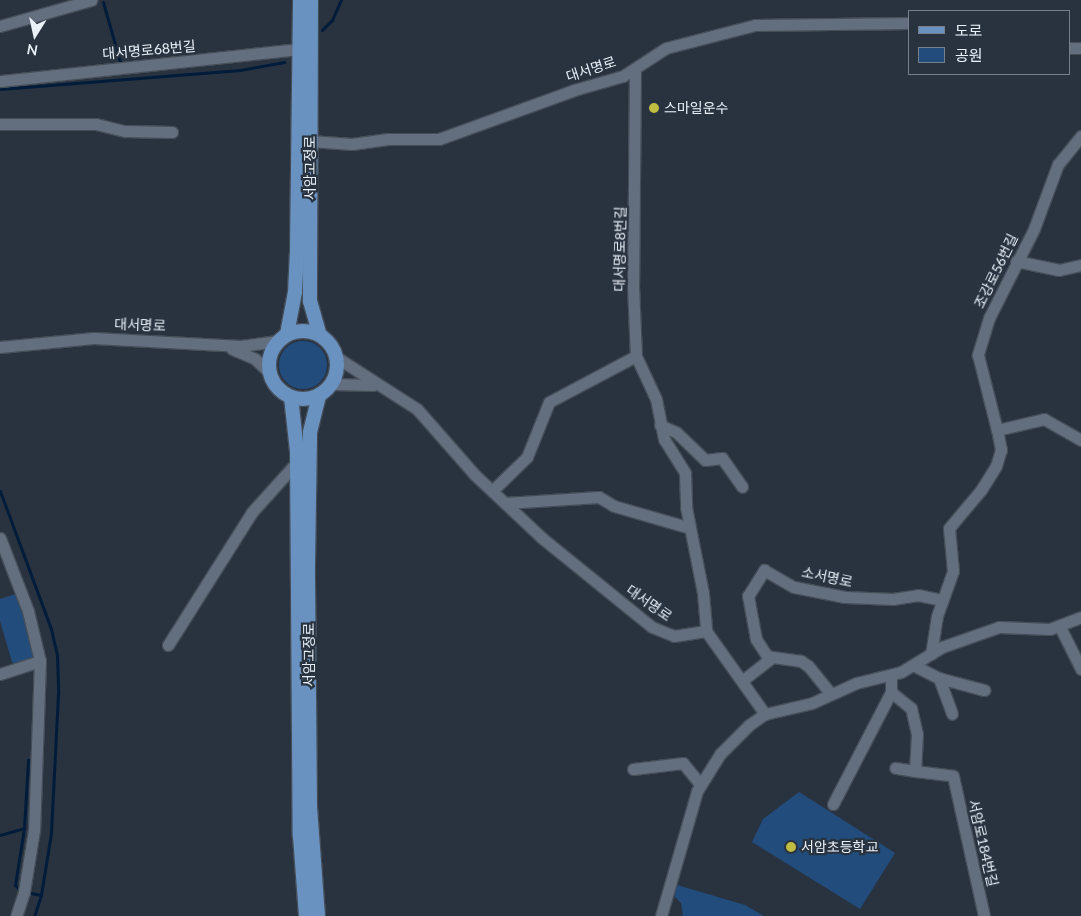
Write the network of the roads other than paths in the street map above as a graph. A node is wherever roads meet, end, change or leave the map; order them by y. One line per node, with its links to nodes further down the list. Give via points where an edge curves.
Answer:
1 (91, 0): 5 (street)
2 (300, 0): 6 (main road, 서암고정로)
3 (311, 0): 12 (main road, 서암고정로)
4 (908, 23): 7 (street, 대서명로, via 756,25 666,48)
5 (0, 26)
6 (300, 49): 8 (street, 대서명로68번길); 16 (main road, 서암고정로, via 295,292)
7 (635, 69): 12 (street, 대서명로, via 439,139 388,139 352,144); 19 (street, 대서명로8번길, via 633,285)
8 (0, 81)
9 (0, 124): 10 (street, via 96,124 125,131)
10 (172, 132)
11 (1081, 136): 13 (street, 조강로56번길, via 1058,164 1043,209)
12 (310, 141): 15 (main road, 서암고정로, via 310,301)
13 (1016, 261): 14 (street, via 1059,270); 27 (street, 조강로56번길, via 979,343 978,355)
14 (1081, 265)
15 (320, 335): 16 (main road, via 310,331); 20 (main road, via 329,342)
16 (283, 337): 17 (street, 대서명로, via 262,345); 21 (main road, via 268,361)
17 (221, 345): 18 (street, 대서명로, via 94,338); 21 (street, via 255,359)
18 (0, 347)
19 (636, 356): 26 (street, 대서명로8번길, via 650,383); 31 (street, via 549,402 527,458)
20 (336, 357): 22 (main road); 23 (street, 대서명로)
21 (269, 372): 25 (main road, via 274,383)
22 (332, 384): 23 (street); 24 (main road)
23 (378, 386): 31 (street, 대서명로, via 417,409)
24 (319, 395): 25 (main road, via 302,399); 61 (main road, 서암고정로, via 310,432 308,554 310,808)
25 (291, 397): 29 (main road, 서암고정로)
26 (660, 425): 30 (street, via 676,432 704,460 722,458); 33 (street, 대서명로8번길, via 664,439 685,473)
27 (997, 430): 28 (street, via 1044,419); 35 (street, 조강로56번길, via 1002,450 996,466 982,490 949,528 953,571)
28 (1081, 440)
29 (297, 462): 39 (street, via 252,512); 60 (main road, 서암고정로, via 300,836)
30 (742, 487)
31 (492, 491): 32 (street, 대서명로)
32 (505, 503): 33 (street, via 599,496 614,506); 38 (street, 대서명로, via 570,563 652,627 674,636)
33 (690, 528): 38 (street, 대서명로8번길, via 703,594)
34 (0, 538): 42 (street, via 28,611)
35 (942, 600): 40 (street, 조강로56번길); 41 (street, 소서명로, via 918,595 893,600 845,597 794,587 764,570 753,584 748,607 756,639 763,652)
36 (1081, 617): 37 (street)
37 (1060, 627): 40 (street, via 999,627); 44 (street)
38 (706, 631): 48 (street)
39 (168, 645)
40 (931, 654): 43 (street)
41 (771, 658): 48 (street); 51 (street, via 801,661)
42 (40, 661): 45 (street); 59 (street, via 34,830 24,892)
43 (914, 666): 46 (street); 47 (street)
44 (1081, 669)
45 (0, 674)
46 (890, 676): 50 (street); 51 (street, via 856,683)
47 (939, 678): 49 (street); 53 (street)
48 (743, 680): 52 (street)
49 (984, 690)
50 (891, 692): 56 (street, via 910,708 915,719); 58 (street)
51 (831, 694): 52 (street, via 801,706)
52 (765, 714): 57 (street, via 726,748)
53 (952, 714)
54 (895, 768): 56 (street)
55 (633, 769): 57 (street, via 683,763)
56 (915, 771): 63 (street, 서암로184번길, via 953,776)
57 (701, 785): 62 (street, via 690,809)
58 (833, 804)
59 (16, 916)
60 (306, 916)
61 (318, 916)
62 (661, 916)
63 (984, 916)

